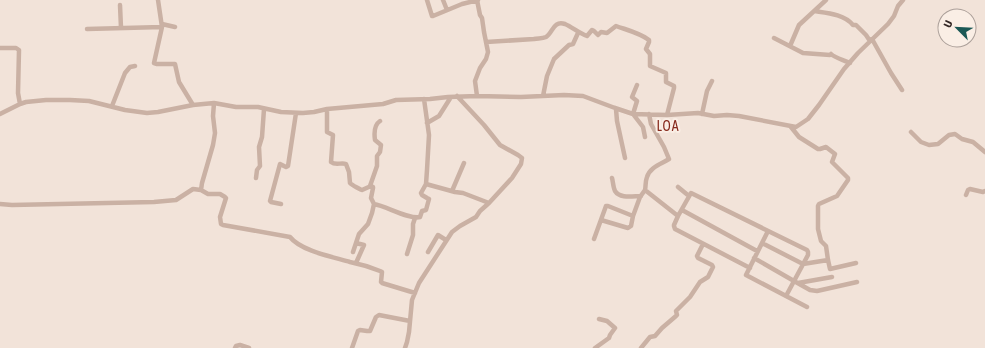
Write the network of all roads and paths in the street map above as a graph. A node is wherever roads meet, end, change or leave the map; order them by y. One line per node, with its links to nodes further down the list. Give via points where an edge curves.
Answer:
1 (158, 0): 11 (street)
2 (426, 0): 9 (street, via 432,16)
3 (443, 0): 9 (street)
4 (478, 0): 7 (street); 18 (street)
5 (826, 0): 10 (street)
6 (903, 0): 17 (street, via 888,24)
7 (461, 2): 9 (street)
8 (120, 5): 13 (street)
9 (447, 10)
10 (814, 10): 17 (street, via 849,20); 19 (street, via 798,26)
11 (162, 26): 12 (street); 13 (street); 32 (street, via 154,63 175,64 179,82)
12 (175, 26)
13 (122, 28): 14 (street)
14 (87, 29)
15 (578, 32): 18 (street, via 559,24 543,38); 28 (street, via 573,44 556,56 552,63); 42 (street, via 587,36 593,30 598,35 601,32 607,33 616,26 649,40 646,49 650,54 650,66 666,74 666,82 674,87)
16 (774, 38): 19 (street)
17 (871, 40): 21 (street); 25 (street)
18 (486, 42): 27 (street, via 488,52 485,62 478,71)
19 (790, 46): 21 (street, via 803,53 831,54)
20 (0, 48): 31 (street, via 19,50)
21 (850, 63): 45 (street, via 808,118 796,127)
22 (135, 66): 33 (street, via 126,71)
23 (712, 81): 41 (street)
24 (637, 85): 39 (street, via 632,97 637,101)
25 (902, 90)
26 (454, 96): 27 (street); 29 (street); 44 (street, via 439,116); 63 (street, via 484,125 500,145 522,158 512,178)
27 (477, 96): 28 (street)
28 (543, 96): 34 (street, via 584,96)
29 (424, 99): 36 (street); 44 (street)
30 (214, 103): 32 (street); 35 (street); 56 (street, via 214,145)
31 (20, 104): 33 (street, via 34,100 70,100); 38 (street)
32 (193, 105): 33 (street, via 153,113 134,112)
33 (112, 106)
34 (615, 108): 39 (street); 49 (street)
35 (264, 109): 37 (street); 51 (street, via 259,147 260,166)
36 (327, 109): 37 (street); 54 (street, via 326,132 333,134 331,162 346,164 350,183 360,190)
37 (296, 113): 65 (street, via 288,166 280,164 270,200)
38 (0, 114)
39 (633, 114): 40 (street); 47 (street, via 643,127)
40 (649, 114): 42 (street); 57 (street, via 651,124 669,159 649,172)
41 (702, 114): 42 (street); 45 (street, via 739,116)
42 (668, 115)
43 (380, 121): 54 (street, via 375,128 375,140 381,144 381,151 377,156 377,166)
44 (427, 123): 53 (street, via 429,135)
45 (791, 127): 83 (street, via 800,138 818,149 826,147 835,154 832,162 848,178 837,196 818,206 818,229 821,241 826,246)
46 (911, 132): 48 (street, via 921,142 929,145 938,144 954,134 973,142)
47 (645, 138)
48 (985, 152)
49 (625, 158)
50 (464, 163): 58 (street)
51 (256, 178)
52 (612, 178): 60 (street, via 615,191 621,195)
53 (426, 184): 58 (street); 70 (street, via 422,194 429,200 426,211 422,211 419,218)
54 (370, 186): 66 (street, via 374,188 371,198)
55 (678, 187): 61 (street)
56 (201, 190): 64 (street, via 192,189 176,200 154,202); 84 (street, via 208,194 225,196 220,217 223,225 290,237 306,248)
57 (645, 190): 60 (street); 69 (street)
58 (452, 191): 63 (street, via 463,192)
59 (985, 191): 62 (street, via 969,189)
60 (641, 196): 68 (street)
61 (689, 196): 67 (street); 72 (street, via 691,193)
62 (966, 196)
63 (488, 203): 74 (street, via 476,217 452,232)
64 (0, 204)
65 (281, 204)
66 (374, 204): 70 (street); 75 (street, via 367,226 359,234)
67 (682, 210): 69 (street); 78 (street)
68 (633, 216): 71 (street, via 628,228); 71 (street, via 607,206)
69 (678, 216): 77 (street, via 674,228)
70 (415, 218): 81 (street)
71 (601, 220): 73 (street)
72 (768, 231): 76 (street); 86 (street, via 807,250 808,255)
73 (594, 238)
74 (446, 240): 80 (street, via 438,236); 91 (street)
75 (356, 242): 79 (street); 84 (street, via 364,245)
76 (762, 243): 78 (street); 86 (street)
77 (703, 244): 87 (street); 101 (street, via 697,257 712,265 708,278 700,282 690,298 676,311 677,315 655,336 650,337)
78 (758, 251): 82 (street)
79 (353, 252)
80 (428, 252)
81 (407, 254)
82 (754, 258): 87 (street); 89 (street)
83 (828, 260): 85 (street, via 830,269); 86 (street)
84 (356, 263): 91 (street, via 382,272 382,283)
85 (856, 263)
86 (803, 264): 89 (street)
87 (750, 268): 92 (street, via 746,275)
88 (832, 277): 89 (street)
89 (796, 282): 90 (street, via 817,291); 92 (street)
90 (857, 282)
91 (415, 293): 95 (street)
92 (786, 296): 93 (street)
93 (807, 307)
94 (599, 319): 100 (street, via 607,321 615,328 609,338)
95 (410, 321): 98 (street, via 379,315 370,331 358,331); 99 (street)
96 (235, 348): 97 (street, via 238,345)
97 (249, 348)
98 (352, 348)
99 (405, 348)
100 (595, 348)
101 (642, 348)

